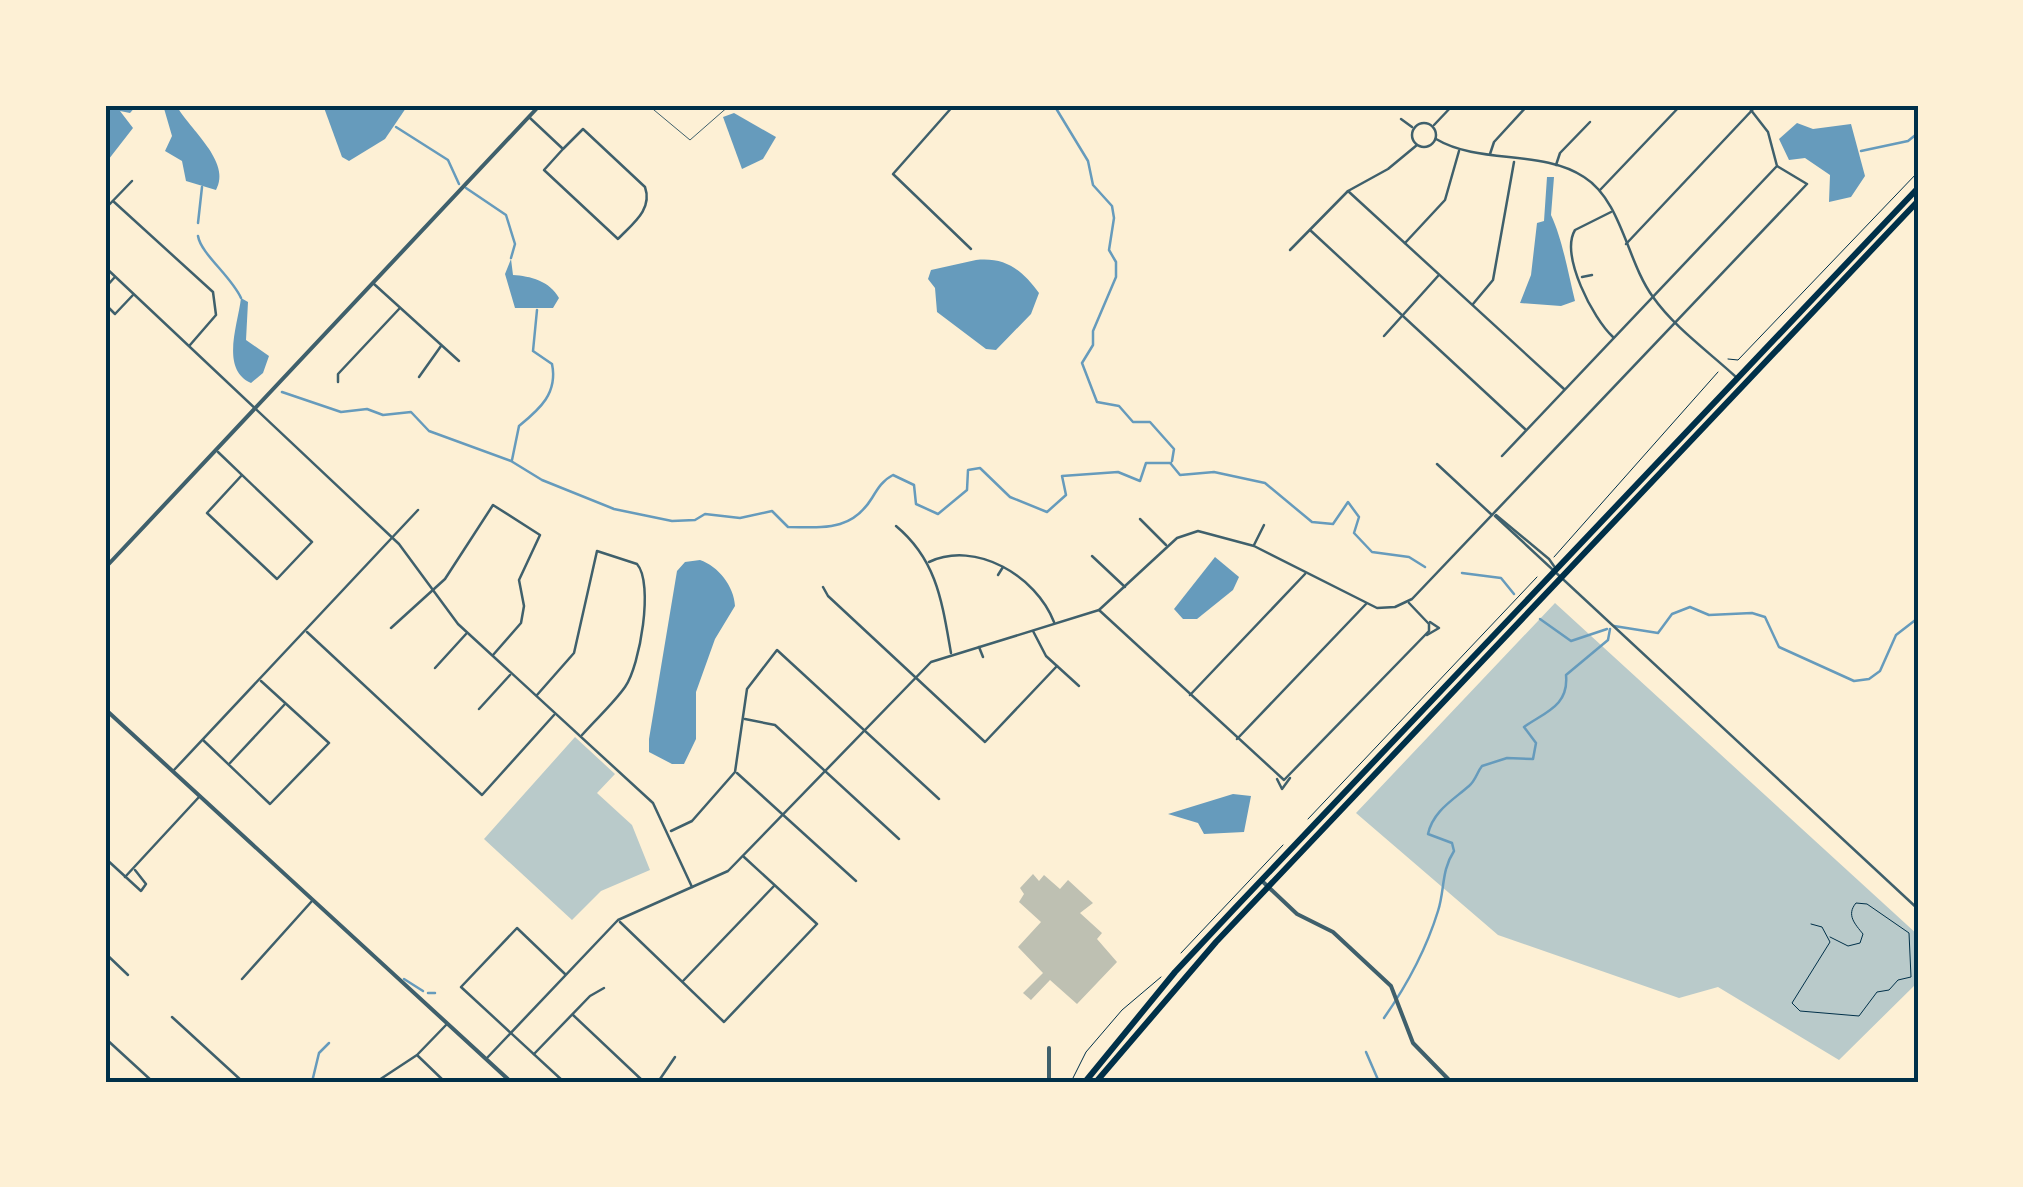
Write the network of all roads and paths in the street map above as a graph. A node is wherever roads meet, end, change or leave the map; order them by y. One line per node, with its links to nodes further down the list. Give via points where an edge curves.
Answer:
1 (540, 105): 11 (street)
2 (648, 105): 3 (lane, via 690,140)
3 (730, 105)
4 (954, 105): 38 (street, via 893,174)
5 (1453, 105): 14 (street)
6 (1528, 105): 20 (street)
7 (1681, 105): 28 (street)
8 (1747, 105): 10 (street)
9 (1758, 105): 10 (street)
10 (1753, 110): 23 (street, via 1768,132); 37 (street)
11 (529, 116): 18 (street); 45 (street)
12 (1401, 119): 15 (street)
13 (1590, 122): 22 (street, via 1560,152)
14 (1433, 126): 15 (street); 16 (street)
15 (1414, 128): 17 (street)
16 (1436, 140): 17 (street); 19 (street)
17 (1417, 145): 27 (street)
18 (563, 149): 18 (street, via 544,170 618,239 644,211 645,186 583,129)
19 (1459, 150): 20 (street); 36 (street, via 1453,186)
20 (1490, 155): 21 (street)
21 (1514, 160): 22 (street); 35 (street)
22 (1556, 166): 28 (street, via 1581,174)
23 (1777, 166): 48 (street); 53 (street, via 1807,184)
24 (1918, 172): 58 (path, via 1738,360)
25 (132, 180): 29 (street)
26 (1918, 188): 62 (highway)
27 (1348, 190): 33 (street); 36 (street)
28 (1599, 191): 32 (street)
29 (113, 201): 31 (street); 57 (street, via 216,298 216,315)
30 (1918, 201): 86 (highway)
31 (105, 210)
32 (1611, 212): 37 (street); 44 (street, via 1570,238)
33 (1310, 230): 39 (street); 52 (street)
34 (1490, 240): 35 (street)
35 (1499, 242): 50 (street, via 1493,280)
36 (1405, 243): 41 (street)
37 (1626, 244): 48 (street)
38 (971, 250)
39 (1290, 250)
40 (105, 267): 43 (street)
41 (1440, 275): 50 (street); 52 (street)
42 (1592, 275): 44 (street)
43 (116, 277): 46 (street); 47 (street)
44 (1580, 278): 55 (street, via 1590,310)
45 (372, 283): 51 (street); 65 (street)
46 (105, 288)
47 (134, 294): 49 (street, via 115,314); 57 (street)
48 (1653, 297): 53 (street); 55 (street)
49 (105, 304)
50 (1472, 305): 64 (street)
51 (400, 308): 56 (street); 63 (street, via 338,374)
52 (1402, 316): 54 (street); 66 (street)
53 (1676, 320): 62 (street); 72 (street)
54 (1384, 336)
55 (1614, 338): 64 (street)
56 (442, 346): 59 (street); 61 (street)
57 (188, 347): 65 (street)
58 (1728, 360)
59 (459, 361)
60 (1720, 369): 80 (path)
61 (418, 377)
62 (1737, 378): 86 (highway)
63 (338, 382)
64 (1565, 390): 66 (street)
65 (256, 409): 67 (street); 76 (street)
66 (1526, 430): 68 (street)
67 (217, 451): 70 (street); 83 (street)
68 (1502, 456)
69 (1437, 464): 72 (street)
70 (242, 475): 70 (street, via 312,542 278,579 207,513)
71 (418, 510): 76 (street)
72 (1494, 516): 86 (street); 91 (street)
73 (1140, 519): 77 (street)
74 (1264, 525): 78 (street)
75 (896, 526): 81 (street)
76 (392, 538): 89 (street); 98 (street)
77 (1168, 546): 78 (street, via 1198,530); 90 (street)
78 (1254, 546): 85 (street)
79 (1092, 556): 90 (street)
80 (1554, 558)
81 (929, 562): 82 (street, via 986,559); 102 (street)
82 (1004, 566): 87 (street); 95 (street, via 1036,593)
83 (105, 568)
84 (1542, 572): 131 (path)
85 (1306, 573): 92 (street); 112 (street)
86 (1559, 573): 139 (highway); 142 (highway); 145 (street)
87 (998, 575)
88 (823, 587): 108 (street)
89 (432, 588): 96 (street); 99 (street); 103 (street, via 445,579 493,505 540,535 519,580 521,623)
90 (1126, 588): 93 (street)
91 (1408, 602): 92 (street, via 1389,608); 94 (street)
92 (1366, 604): 121 (street)
93 (1098, 610): 95 (street); 112 (street)
94 (1426, 621): 100 (street); 100 (street, via 1439,628)
95 (1055, 623): 97 (street)
96 (391, 628)
97 (1033, 630): 101 (street); 105 (street)
98 (306, 631): 109 (street); 116 (street, via 482,795)
99 (468, 633): 103 (street); 106 (street)
100 (1426, 635): 126 (street)
101 (979, 646): 102 (street); 104 (street)
102 (951, 654): 108 (street)
103 (492, 656): 107 (street)
104 (983, 657)
105 (1057, 666): 108 (street, via 985,742); 110 (street)
106 (435, 668)
107 (512, 674): 111 (street); 114 (street)
108 (914, 676): 118 (street)
109 (260, 680): 113 (street); 120 (street)
110 (1079, 686)
111 (536, 696): 116 (street); 119 (street, via 574,653 598,551 637,564 647,589 630,678)
112 (1188, 696): 121 (street)
113 (285, 704): 122 (street); 122 (street, via 329,743 270,804)
114 (479, 709)
115 (105, 710): 123 (street)
116 (555, 714): 119 (street)
117 (744, 718): 118 (street, via 752,679 776,650); 124 (street); 125 (street, via 775,725)
118 (864, 730): 125 (street); 129 (street)
119 (580, 736): 132 (street, via 657,808)
120 (203, 740): 122 (street); 123 (street)
121 (1236, 740): 127 (street)
122 (229, 764)
123 (173, 772): 128 (street)
124 (736, 772): 130 (street); 132 (street, via 692,820)
125 (826, 772): 130 (street); 134 (street)
126 (1290, 777): 127 (street); 127 (street, via 1282,789)
127 (1277, 778)
128 (200, 796): 137 (street); 144 (street)
129 (939, 799)
130 (782, 813): 135 (street); 140 (street)
131 (1302, 825)
132 (668, 832): 143 (street)
133 (1290, 838): 150 (path)
134 (899, 839)
135 (743, 856): 141 (street); 143 (street, via 728,872)
136 (105, 858): 138 (street)
137 (135, 867): 138 (street); 138 (street, via 145,889)
138 (126, 877)
139 (1262, 880): 142 (street); 179 (highway)
140 (856, 881)
141 (774, 885): 155 (street); 155 (street, via 817,924 724,1022)
142 (1269, 886): 180 (highway); 181 (street, via 1298,914 1333,932 1396,994 1413,1043)
143 (692, 888): 146 (street)
144 (313, 900): 154 (street); 159 (street)
145 (1918, 908)
146 (618, 920): 152 (street); 155 (street)
147 (1811, 924): 148 (path)
148 (1830, 938): 148 (path, via 1792,1003 1800,1011 1859,1016 1872,996 1912,976 1908,934 1867,904 1856,903 1852,912 1863,934 1860,943)
149 (105, 953): 153 (street)
150 (1180, 955)
151 (1167, 971): 178 (path, via 1122,1010 1086,1052)
152 (565, 974): 160 (street); 160 (street, via 517,928 461,987)
153 (128, 975)
154 (242, 979)
155 (682, 982)
156 (604, 988): 157 (street)
157 (572, 1014): 163 (street); 175 (street)
158 (172, 1016): 167 (street)
159 (447, 1024): 164 (street); 166 (street)
160 (510, 1032): 163 (street); 166 (street)
161 (105, 1038): 168 (street)
162 (1048, 1048): 177 (street)
163 (534, 1054): 174 (street)
164 (416, 1055): 171 (street); 172 (street)
165 (675, 1057): 176 (street)
166 (486, 1060): 173 (street)
167 (238, 1078): 169 (street); 170 (street)
168 (153, 1082)
169 (234, 1082)
170 (244, 1082)
171 (376, 1082)
172 (444, 1082)
173 (512, 1082)
174 (564, 1082)
175 (644, 1082)
176 (658, 1082)
177 (1049, 1082)
178 (1071, 1082)
179 (1085, 1082)
180 (1096, 1082)
181 (1451, 1082)

